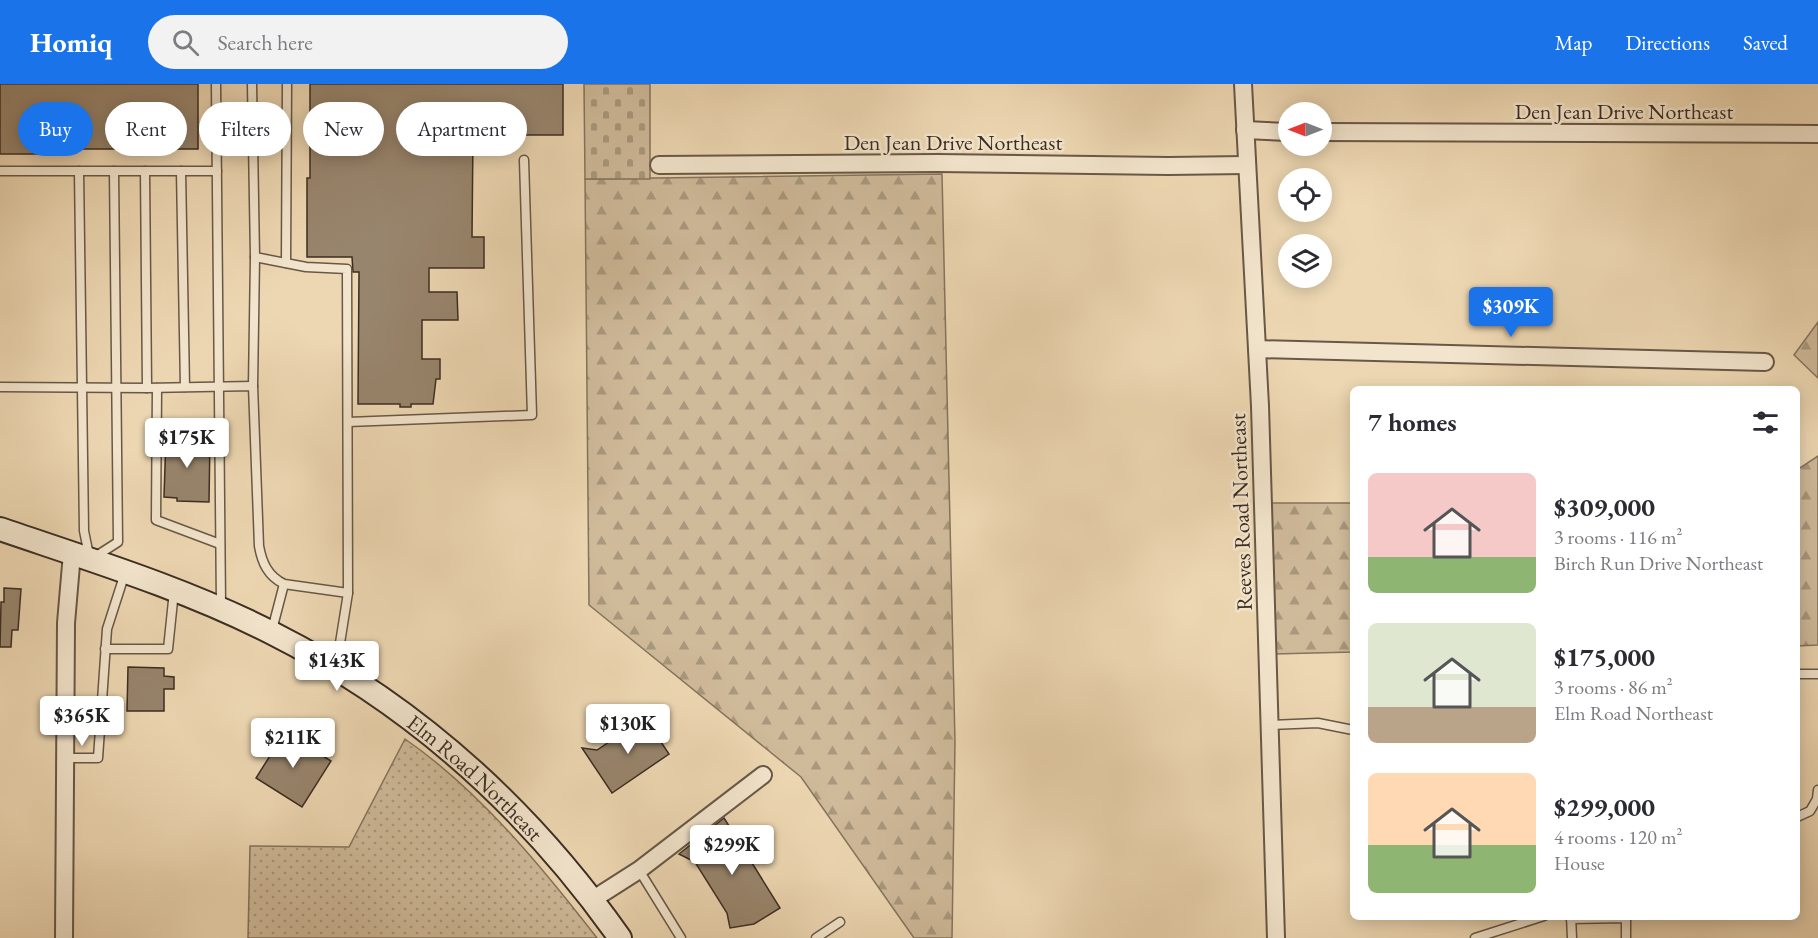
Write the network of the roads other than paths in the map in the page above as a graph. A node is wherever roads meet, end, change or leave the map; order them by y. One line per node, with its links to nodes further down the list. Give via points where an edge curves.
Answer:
1 (216, 84): 17 (lane)
2 (252, 84): 18 (lane)
3 (286, 84): 19 (lane)
4 (1243, 84): 5 (street, Reeves Road Northeast)
5 (1245, 130): 6 (street); 11 (street, Reeves Road Northeast)
6 (1278, 132)
7 (1332, 132): 8 (street, Den Jean Drive Northeast)
8 (1818, 134)
9 (524, 160): 30 (lane, via 532,416)
10 (659, 165): 11 (street, Den Jean Drive Northeast)
11 (1246, 165): 20 (street, Reeves Road Northeast)
12 (0, 171): 13 (lane)
13 (79, 171): 14 (lane); 24 (lane)
14 (114, 171): 15 (lane); 27 (lane)
15 (145, 171): 16 (lane); 28 (lane)
16 (181, 171): 17 (lane); 25 (lane)
17 (217, 171): 26 (lane)
18 (255, 257): 19 (lane); 22 (lane)
19 (286, 263): 30 (lane, via 347,269)
20 (1257, 349): 21 (street); 46 (street, Reeves Road Northeast)
21 (1765, 362)
22 (253, 386): 26 (lane); 37 (lane, via 259,546 266,570)
23 (0, 387): 24 (lane)
24 (82, 387): 27 (lane); 35 (lane)
25 (185, 387): 26 (lane); 29 (lane)
26 (219, 387): 32 (lane)
27 (116, 388): 28 (lane); 35 (lane, via 118,542)
28 (147, 388): 29 (lane)
29 (157, 388): 31 (lane)
30 (348, 422): 39 (lane)
31 (157, 425): 32 (lane); 34 (lane, via 156,520)
32 (219, 425): 34 (lane)
33 (0, 529): 35 (main road, Elm Road Northeast)
34 (220, 544): 40 (lane)
35 (81, 557): 36 (main road, Elm Road Northeast); 48 (street, via 66,623)
36 (125, 573): 38 (main road, Elm Road Northeast); 42 (lane, via 107,629)
37 (284, 584): 39 (lane); 41 (lane)
38 (174, 591): 40 (main road, Elm Road Northeast); 42 (lane, via 168,649)
39 (348, 592): 43 (lane)
40 (221, 609): 41 (main road, Elm Road Northeast)
41 (271, 632): 43 (main road, Elm Road Northeast)
42 (105, 649): 48 (lane, via 98,758)
43 (336, 668): 53 (main road, Elm Road Northeast, via 421,726 480,776 550,848)
44 (1800, 674): 45 (lane)
45 (1818, 674)
46 (1270, 725): 47 (lane, via 1318,723); 62 (street, Reeves Road Northeast)
47 (1350, 729)
48 (65, 758): 58 (street)
49 (763, 775): 52 (street)
50 (1818, 790): 51 (lane, via 1810,811)
51 (1800, 816)
52 (639, 870): 53 (street); 60 (lane)
53 (592, 900): 59 (main road, Elm Road Northeast)
54 (1531, 920): 63 (lane)
55 (1571, 920): 64 (lane)
56 (1626, 920): 65 (lane)
57 (840, 922): 61 (lane)
58 (64, 938)
59 (620, 938)
60 (681, 938)
61 (816, 938)
62 (1276, 938)
63 (1475, 938)
64 (1572, 938)
65 (1626, 938)

